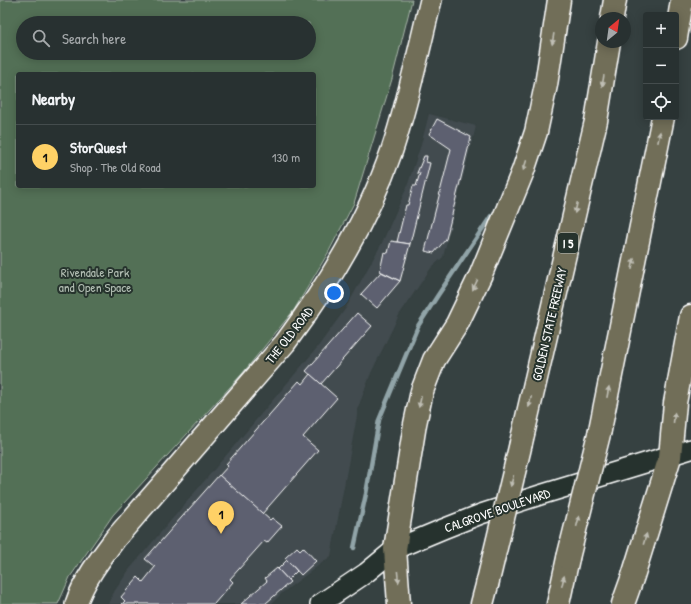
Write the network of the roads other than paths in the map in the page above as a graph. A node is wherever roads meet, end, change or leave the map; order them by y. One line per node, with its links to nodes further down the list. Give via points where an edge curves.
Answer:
1 (431, 0): 14 (main road, THE OLD ROAD, via 392,150 345,254 285,343 95,565)
2 (559, 0): 12 (highway, one-way to 12, via 546,85 536,132 523,171 481,274 457,324 434,360 422,391)
3 (615, 0): 5 (highway)
4 (682, 0): 6 (highway)
5 (613, 12)
6 (679, 19)
7 (608, 48): 13 (highway, GOLDEN STATE FREEWAY / I 5, one-way to 13, bridge, via 596,121)
8 (661, 120): 17 (highway, one-way to 8, bridge, via 600,430)
9 (691, 316): 11 (highway, one-way to 9, via 675,403)
10 (691, 449): 11 (main road, CALGROVE BOULEVARD)
11 (670, 457): 12 (main road, CALGROVE BOULEVARD, via 481,514); 18 (highway, one-way to 11)
12 (395, 549): 15 (main road, CALGROVE BOULEVARD, via 366,573); 16 (highway, one-way to 16)
13 (484, 595)
14 (76, 604)
15 (320, 604)
16 (399, 604)
17 (558, 604)
18 (623, 604)

